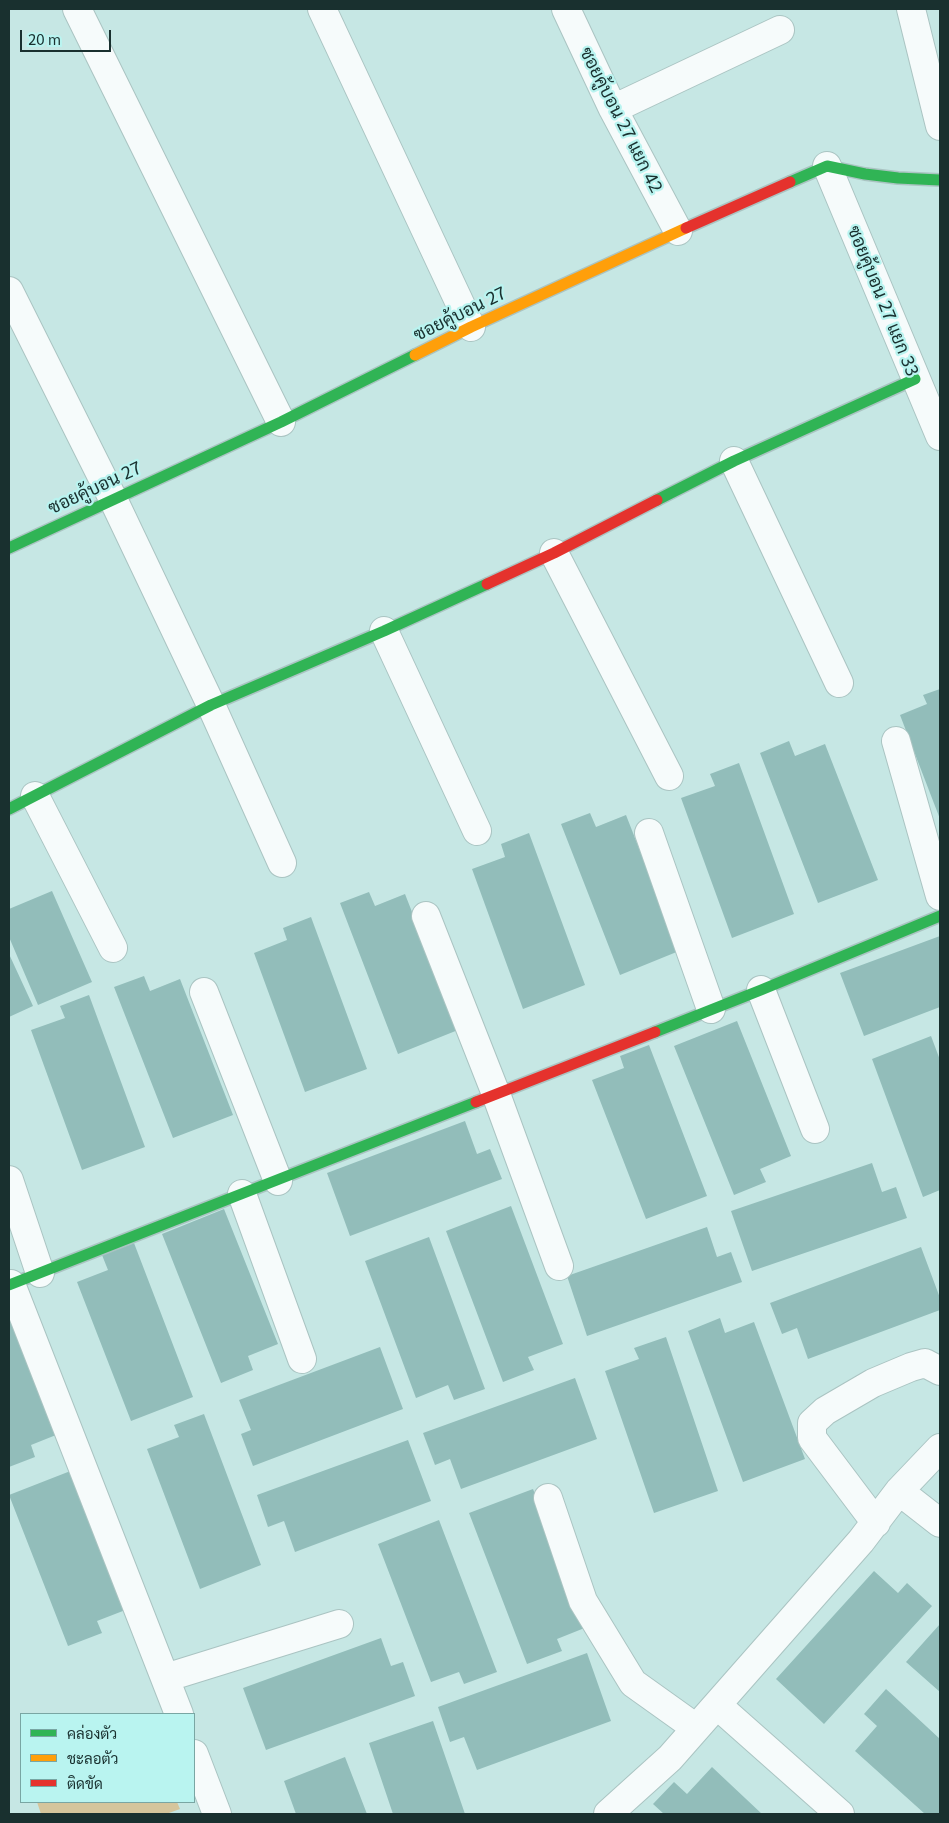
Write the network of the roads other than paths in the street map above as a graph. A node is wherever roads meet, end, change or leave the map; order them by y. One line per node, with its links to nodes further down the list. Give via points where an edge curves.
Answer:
1 (76, 9): 14 (street)
2 (322, 9): 12 (street)
3 (566, 9): 6 (street, ซอยคู้บอน 27 แยก 42)
4 (911, 9): 7 (street)
5 (780, 30): 6 (street)
6 (613, 109): 10 (street, ซอยคู้บอน 27 แยก 42)
7 (940, 126)
8 (827, 166): 9 (street, via 881,176); 10 (street, ซอยคู้บอน 27); 13 (street, ซอยคู้บอน 27 แยก 33)
9 (940, 180)
10 (678, 231): 12 (street, ซอยคู้บอน 27)
11 (9, 291): 17 (street)
12 (471, 327): 14 (street, ซอยคู้บอน 27)
13 (915, 379): 15 (street, ซอยคู้บอน 27 แยก 33); 16 (street)
14 (281, 422): 17 (street, ซอยคู้บอน 27)
15 (938, 426)
16 (734, 461): 19 (street); 21 (street)
17 (113, 499): 18 (street, ซอยคู้บอน 27); 22 (street)
18 (9, 548)
19 (554, 553): 20 (street); 24 (street)
20 (384, 630): 22 (street); 27 (street)
21 (839, 683)
22 (211, 705): 25 (street); 29 (street)
23 (896, 741): 30 (street)
24 (669, 776)
25 (35, 796): 26 (street); 33 (street)
26 (9, 810)
27 (477, 830)
28 (649, 833): 36 (street)
29 (282, 864)
30 (940, 896)
31 (426, 916): 37 (street)
32 (940, 916): 34 (street)
33 (113, 948)
34 (761, 990): 36 (street); 38 (street)
35 (204, 992): 40 (street)
36 (711, 1009): 37 (street)
37 (496, 1094): 40 (street); 42 (street)
38 (815, 1129)
39 (9, 1180): 43 (street)
40 (278, 1180): 41 (street)
41 (242, 1194): 43 (street); 45 (street)
42 (559, 1266)
43 (40, 1273): 44 (street)
44 (10, 1285): 53 (street)
45 (302, 1359)
46 (940, 1371): 50 (street, via 925,1363 911,1367 872,1383 825,1411 812,1423 812,1438)
47 (940, 1448): 48 (street)
48 (899, 1491): 50 (street); 51 (street)
49 (548, 1498): 56 (street, via 583,1601 633,1683)
50 (876, 1522): 54 (street)
51 (940, 1523)
52 (339, 1624): 53 (street)
53 (165, 1678): 55 (street)
54 (717, 1705): 56 (street); 60 (street)
55 (179, 1713)
56 (696, 1728): 59 (street, via 670,1758)
57 (195, 1757): 58 (street)
58 (216, 1814)
59 (608, 1814)
60 (840, 1814)

